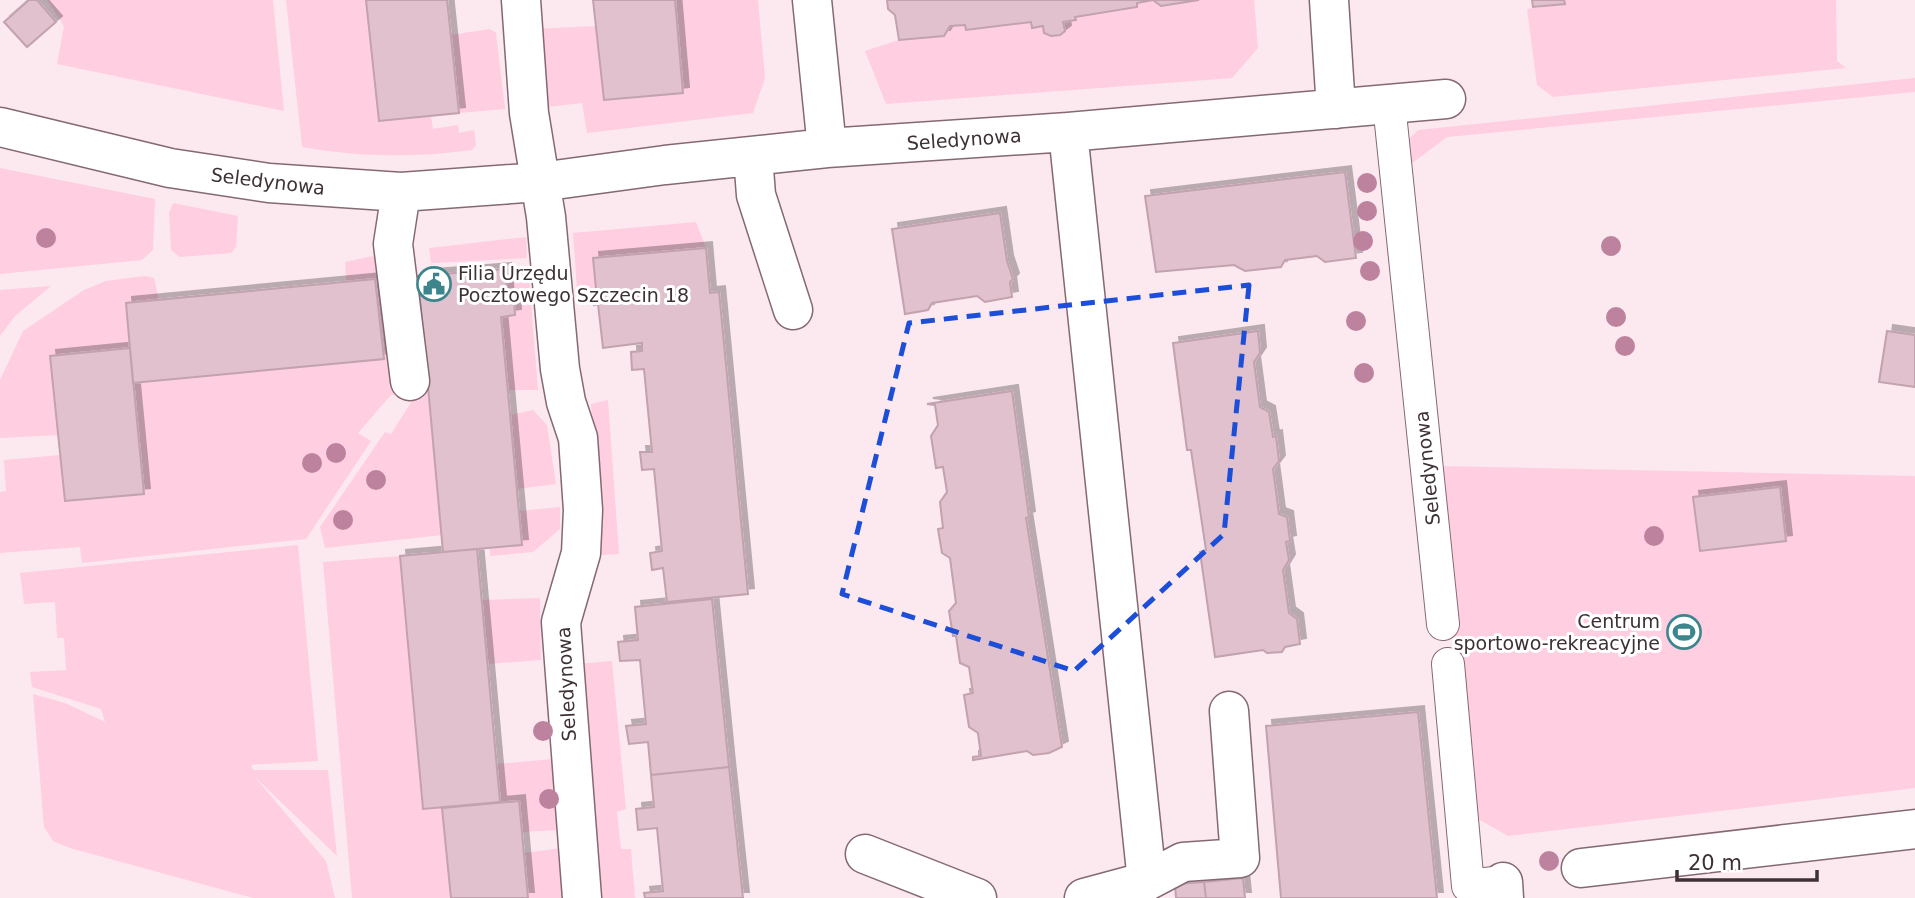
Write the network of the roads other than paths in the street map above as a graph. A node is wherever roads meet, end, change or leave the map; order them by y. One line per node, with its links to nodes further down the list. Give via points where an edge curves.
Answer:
1 (520, 0): 11 (street, Seledynowa)
2 (813, 0): 9 (street)
3 (1329, 0): 6 (street)
4 (1446, 99): 5 (street, Seledynowa)
5 (1389, 104): 6 (street, Seledynowa); 15 (street, Seledynowa)
6 (1336, 109): 8 (street, Seledynowa)
7 (0, 127): 12 (street, Seledynowa, via 170,168 269,183)
8 (1068, 132): 9 (street, Seledynowa); 21 (street)
9 (827, 148): 10 (street, Seledynowa)
10 (753, 156): 11 (street, Seledynowa); 13 (street, via 756,195)
11 (540, 182): 12 (street, Seledynowa); 23 (street, Seledynowa, via 560,369 578,438 583,510 581,553 561,622)
12 (401, 192): 14 (street, via 393,244)
13 (793, 310)
14 (410, 381)
15 (1443, 624)
16 (1448, 664): 22 (street, via 1468,886)
17 (1229, 711): 21 (street, via 1240,858 1183,862)
18 (1915, 828): 20 (street)
19 (865, 854): 24 (street)
20 (1581, 868)
21 (1147, 881): 25 (street)
22 (1504, 890)
23 (582, 898)
24 (977, 898)
25 (1084, 898)

